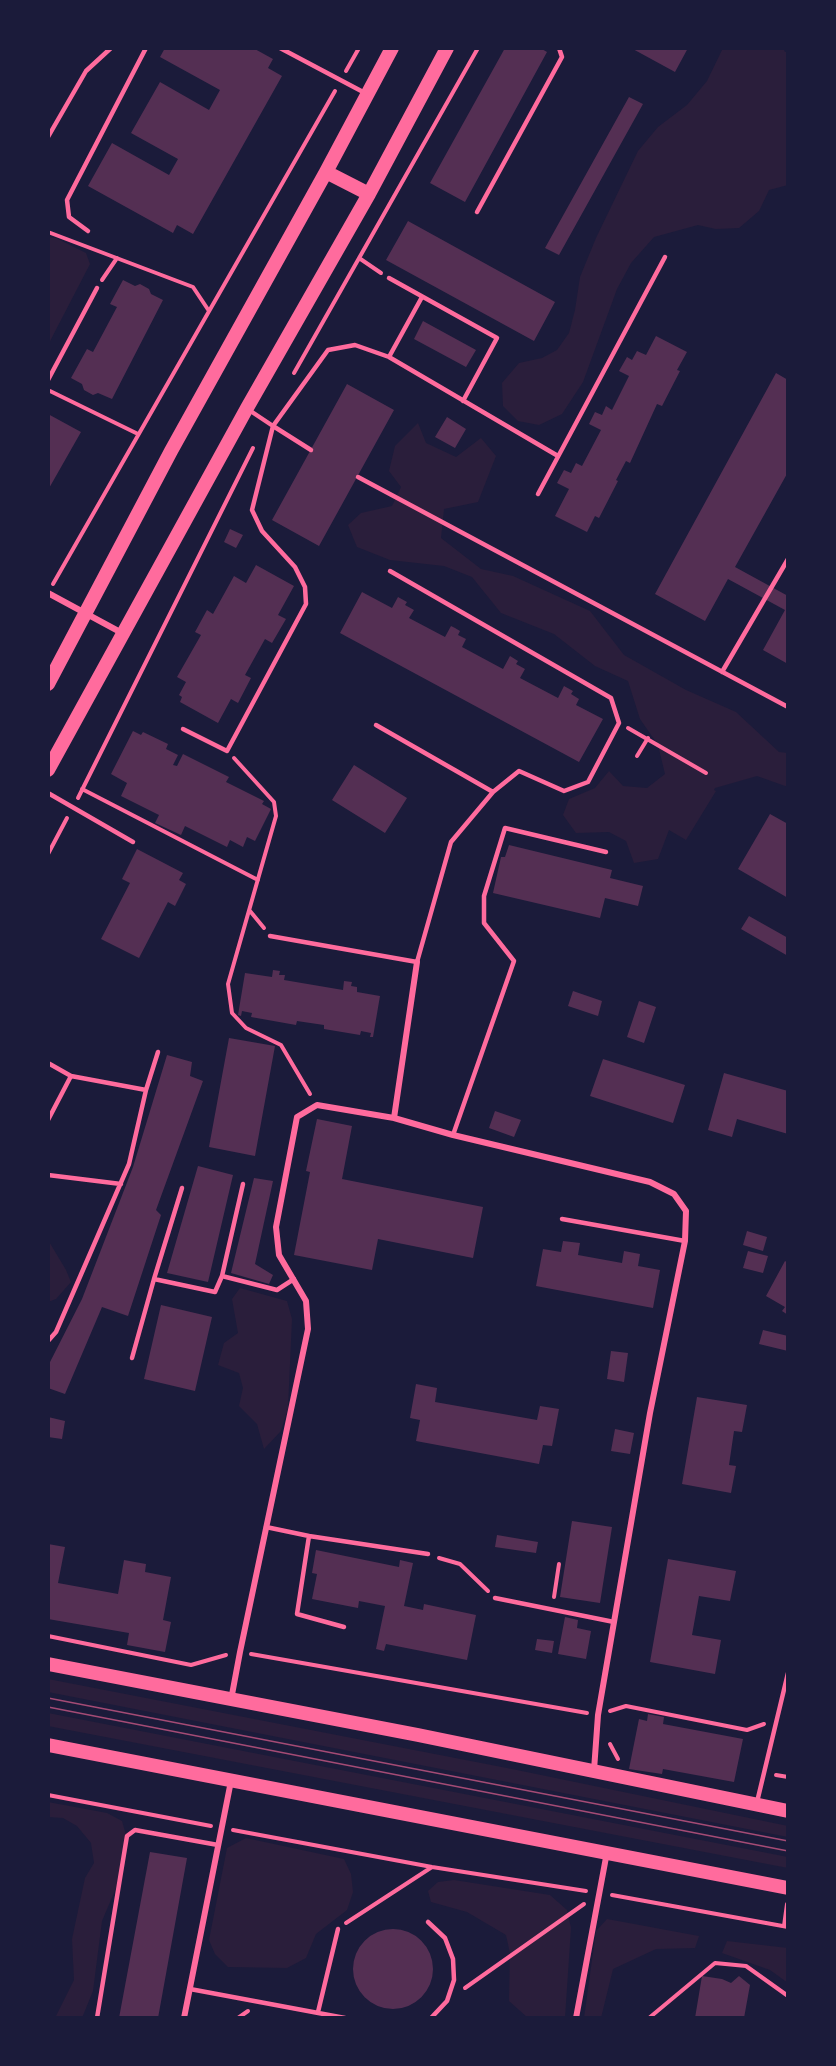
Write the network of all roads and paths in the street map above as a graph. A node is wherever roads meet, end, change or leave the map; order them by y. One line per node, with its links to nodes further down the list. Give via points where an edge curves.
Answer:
1 (111, 48): 10 (lane, via 86,71)
2 (146, 48): 14 (lane, via 67,200 69,217)
3 (280, 48): 8 (lane)
4 (359, 48): 8 (path)
5 (392, 48): 9 (main road)
6 (447, 48): 12 (main road)
7 (559, 48): 13 (lane, via 562,57)
8 (341, 81): 9 (lane); 22 (path)
9 (366, 94): 11 (main road)
10 (48, 137)
11 (326, 172): 12 (main road); 37 (main road)
12 (369, 194): 27 (main road)
13 (477, 212)
14 (88, 231)
15 (48, 232): 17 (path)
16 (665, 257): 31 (lane)
17 (117, 258): 20 (path); 22 (path, via 193,287)
18 (359, 258): 19 (path)
19 (389, 278): 21 (lane)
20 (97, 288): 24 (lane)
21 (423, 297): 23 (lane); 26 (lane, via 497,338)
22 (209, 311): 29 (path)
23 (389, 357): 26 (lane); 28 (lane, via 355,345 328,350)
24 (48, 380)
25 (48, 390): 29 (path)
26 (463, 400): 31 (lane)
27 (247, 408): 28 (lane); 38 (main road)
28 (273, 426): 30 (lane); 44 (lane, via 252,510 262,531 296,567 305,587 306,604 227,751)
29 (138, 434): 36 (path)
30 (311, 450)
31 (558, 456): 33 (lane)
32 (358, 477): 39 (lane)
33 (538, 494)
34 (788, 559): 39 (lane)
35 (390, 571): 42 (lane, via 610,698)
36 (48, 592): 37 (street)
37 (86, 613): 38 (street); 40 (main road)
38 (122, 633): 47 (main road)
39 (722, 672): 41 (lane)
40 (48, 684)
41 (788, 707)
42 (619, 723): 45 (path); 50 (lane, via 588,782 564,791 519,771)
43 (376, 725): 50 (lane)
44 (183, 729)
45 (648, 738): 46 (path); 48 (path)
46 (637, 756)
47 (48, 770)
48 (706, 773)
49 (82, 789): 54 (path)
50 (493, 792): 57 (lane, via 451,842)
51 (48, 794): 52 (lane)
52 (133, 842)
53 (606, 852): 64 (lane, via 505,828 484,896 484,923 514,961)
54 (258, 880)
55 (249, 910): 56 (path)
56 (270, 936): 57 (lane)
57 (417, 962): 62 (street)
58 (158, 1052): 61 (lane)
59 (48, 1063): 60 (lane)
60 (71, 1076): 61 (lane); 63 (lane)
61 (146, 1090): 66 (lane)
62 (394, 1118): 64 (street); 73 (street, via 317,1105 297,1117 276,1227 279,1255)
63 (48, 1120)
64 (453, 1135): 70 (street, via 650,1182 674,1194 686,1211)
65 (48, 1175): 66 (lane)
66 (121, 1184): 74 (lane, via 56,1332)
67 (243, 1184): 71 (lane)
68 (182, 1188): 72 (lane)
69 (562, 1219): 70 (lane)
70 (685, 1241): 82 (street)
71 (222, 1276): 72 (lane, via 215,1292); 73 (lane, via 277,1290)
72 (154, 1279): 75 (lane)
73 (294, 1279): 76 (street, via 306,1301 308,1329)
74 (48, 1341)
75 (132, 1358)
76 (266, 1527): 77 (lane); 85 (street)
77 (309, 1536): 78 (lane); 83 (lane, via 297,1614)
78 (428, 1554): 80 (path, via 460,1564)
79 (559, 1564): 81 (path)
80 (495, 1598): 81 (lane)
81 (553, 1610): 82 (lane)
82 (614, 1623): 89 (street)
83 (344, 1627)
84 (48, 1636): 85 (path, via 191,1665)
85 (240, 1652): 88 (street); 89 (path)
86 (48, 1664): 88 (main road)
87 (788, 1673): 95 (lane)
88 (231, 1700): 94 (main road)
89 (598, 1715): 90 (path, via 626,1706); 94 (street)
90 (747, 1730)
91 (609, 1741): 93 (path)
92 (48, 1745): 97 (main road)
93 (618, 1760)
94 (594, 1771): 99 (main road)
95 (763, 1772): 96 (path); 99 (lane)
96 (788, 1777)
97 (231, 1781): 101 (street); 103 (main road)
98 (48, 1795): 101 (path)
99 (757, 1805): 100 (main road)
100 (788, 1811)
101 (221, 1828): 102 (street); 104 (path)
102 (218, 1845): 111 (street); 115 (lane, via 135,1830 127,1836)
103 (607, 1852): 105 (main road); 106 (street)
104 (432, 1867): 106 (path); 110 (path)
105 (788, 1888)
106 (600, 1893): 109 (path); 113 (path); 119 (street)
107 (787, 1904): 109 (path)
108 (428, 1922): 113 (lane, via 445,1938 453,1959 454,1980)
109 (786, 1926)
110 (338, 1929): 114 (lane)
111 (190, 1989): 114 (lane); 116 (street)
112 (788, 1996): 120 (path, via 746,1966 715,1963)
113 (447, 2001): 118 (lane)
114 (318, 2012): 117 (lane)
115 (97, 2018)
116 (184, 2018)
117 (345, 2018)
118 (431, 2018)
119 (576, 2018)
120 (649, 2018)

